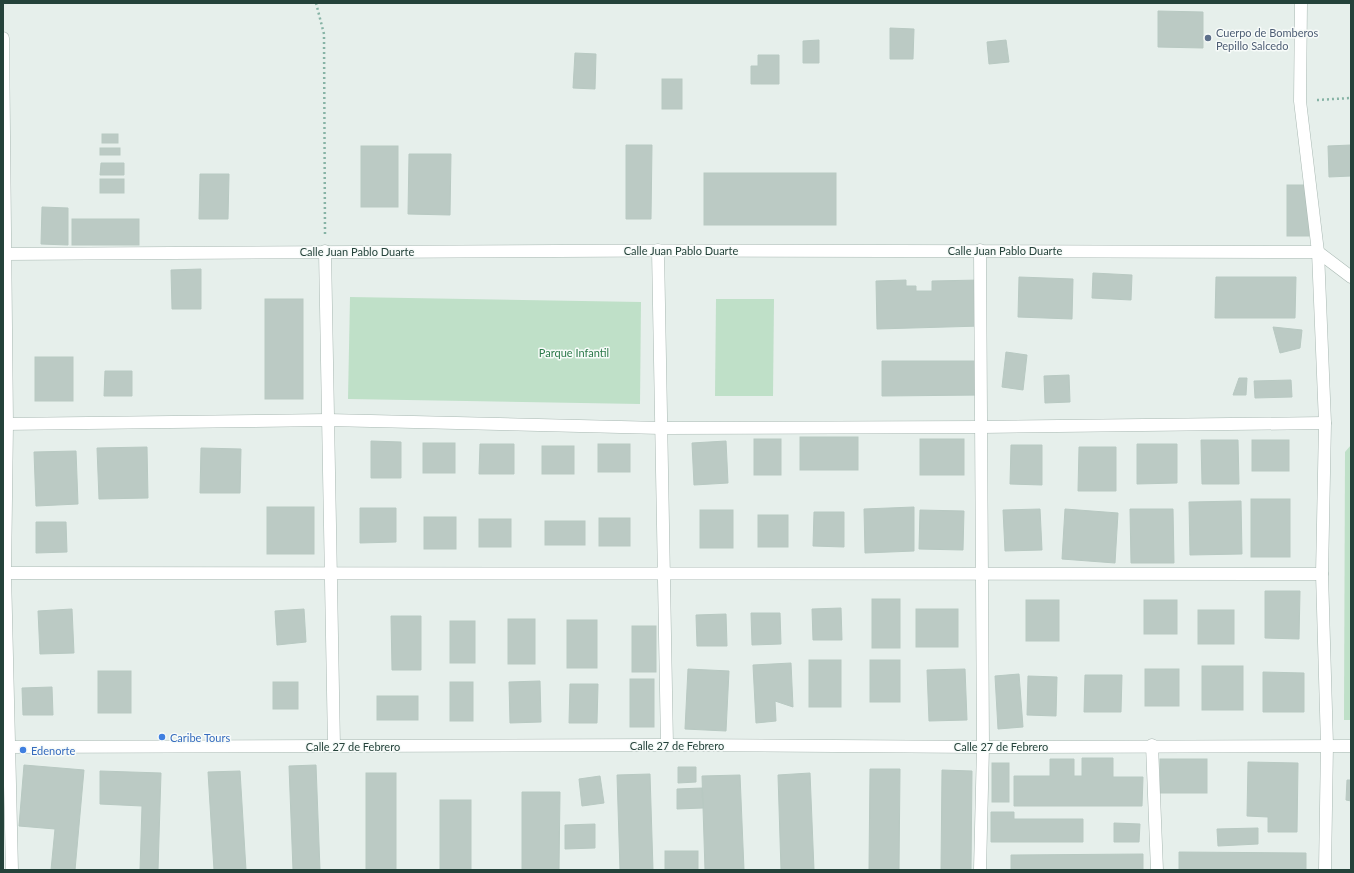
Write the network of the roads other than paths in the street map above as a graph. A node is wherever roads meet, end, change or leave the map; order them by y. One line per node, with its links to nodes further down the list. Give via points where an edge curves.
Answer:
1 (1301, 3): 6 (street, via 1300,101)
2 (3, 38): 7 (street)
3 (658, 250): 4 (street, Calle Juan Pablo Duarte); 5 (street, Calle Juan Pablo Duarte); 13 (street)
4 (980, 250): 6 (street, Calle Juan Pablo Duarte); 12 (street)
5 (325, 251): 7 (street, Calle Juan Pablo Duarte); 9 (street)
6 (1318, 252): 8 (street); 10 (street)
7 (4, 254): 11 (street)
8 (1351, 277)
9 (328, 420): 11 (street); 13 (street); 15 (street)
10 (1325, 423): 12 (street); 18 (street)
11 (5, 424): 14 (street)
12 (981, 427): 13 (street); 17 (street)
13 (661, 428): 16 (street)
14 (5, 573): 15 (street); 21 (street)
15 (331, 573): 16 (street); 22 (street)
16 (664, 573): 17 (street); 19 (street)
17 (982, 574): 18 (street); 23 (street)
18 (1322, 574): 20 (street)
19 (667, 745): 22 (street, Calle 27 de Febrero); 23 (street, Calle 27 de Febrero)
20 (1327, 745): 24 (street, Calle 27 de Febrero); 25 (street, Calle 27 de Febrero); 29 (street)
21 (6, 746): 22 (street, Calle 27 de Febrero); 26 (street)
22 (334, 746)
23 (983, 746): 24 (street, Calle 27 de Febrero); 27 (street)
24 (1152, 746): 28 (street)
25 (1351, 746)
26 (12, 870)
27 (980, 870)
28 (1156, 870)
29 (1325, 870)

